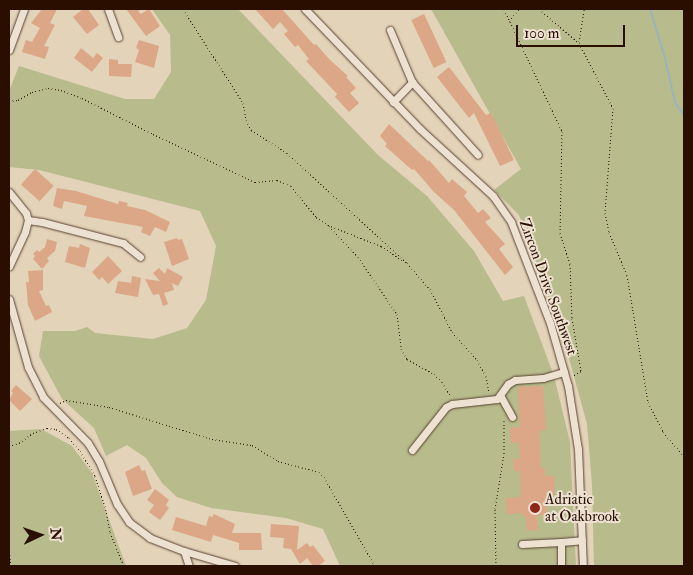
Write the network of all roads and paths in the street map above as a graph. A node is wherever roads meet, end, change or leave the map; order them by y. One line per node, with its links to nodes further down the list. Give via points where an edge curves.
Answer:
1 (24, 9): 12 (street)
2 (108, 9): 11 (street)
3 (183, 9): 23 (path, via 243,103 251,130 287,153)
4 (305, 9): 17 (street, Zircon Drive Southwest)
5 (504, 9): 9 (path)
6 (519, 9): 9 (path)
7 (538, 9): 13 (path)
8 (584, 9): 13 (path)
9 (509, 22): 26 (path, via 562,131 560,233 570,264 572,318 581,371)
10 (390, 30): 15 (street)
11 (118, 37)
12 (10, 41): 14 (street)
13 (579, 43): 34 (path, via 613,108 605,213 609,232 627,275 648,402 664,432)
14 (9, 50)
15 (412, 82): 17 (street); 18 (street)
16 (9, 101): 21 (path, via 48,88 82,98 255,182 277,180 290,186 316,217)
17 (393, 102): 26 (street, Zircon Drive Southwest, via 480,183 504,210 550,323)
18 (478, 155)
19 (9, 192): 20 (street)
20 (28, 220): 22 (street, via 123,243); 24 (street)
21 (328, 225): 23 (path, via 381,246); 29 (path, via 358,257 397,314 401,349 407,359 434,374)
22 (140, 257)
23 (406, 263): 28 (path, via 430,289 452,332 477,360 486,376)
24 (9, 266)
25 (9, 299): 30 (street, via 34,382)
26 (565, 376): 27 (street, via 515,380); 35 (street, Zircon Drive Southwest, via 578,449)
27 (500, 395): 28 (street); 31 (street)
28 (490, 401): 29 (street)
29 (454, 404): 33 (street, via 446,408)
30 (55, 410): 39 (street, via 88,443 129,522 150,538); 44 (path, via 66,400 109,407 212,439 252,445 278,461 319,472)
31 (510, 415): 45 (path, via 504,419 504,453 495,509)
32 (9, 446): 41 (path, via 47,428 56,429 70,438 95,476 110,532)
33 (412, 450)
34 (684, 456)
35 (582, 540): 36 (street); 47 (street, Zircon Drive Southwest)
36 (561, 542): 37 (street); 46 (street)
37 (522, 544)
38 (9, 548): 40 (path)
39 (184, 551): 42 (street); 43 (street)
40 (11, 566)
41 (124, 566)
42 (189, 566)
43 (235, 566)
44 (375, 566)
45 (496, 566)
46 (561, 566)
47 (582, 566)

